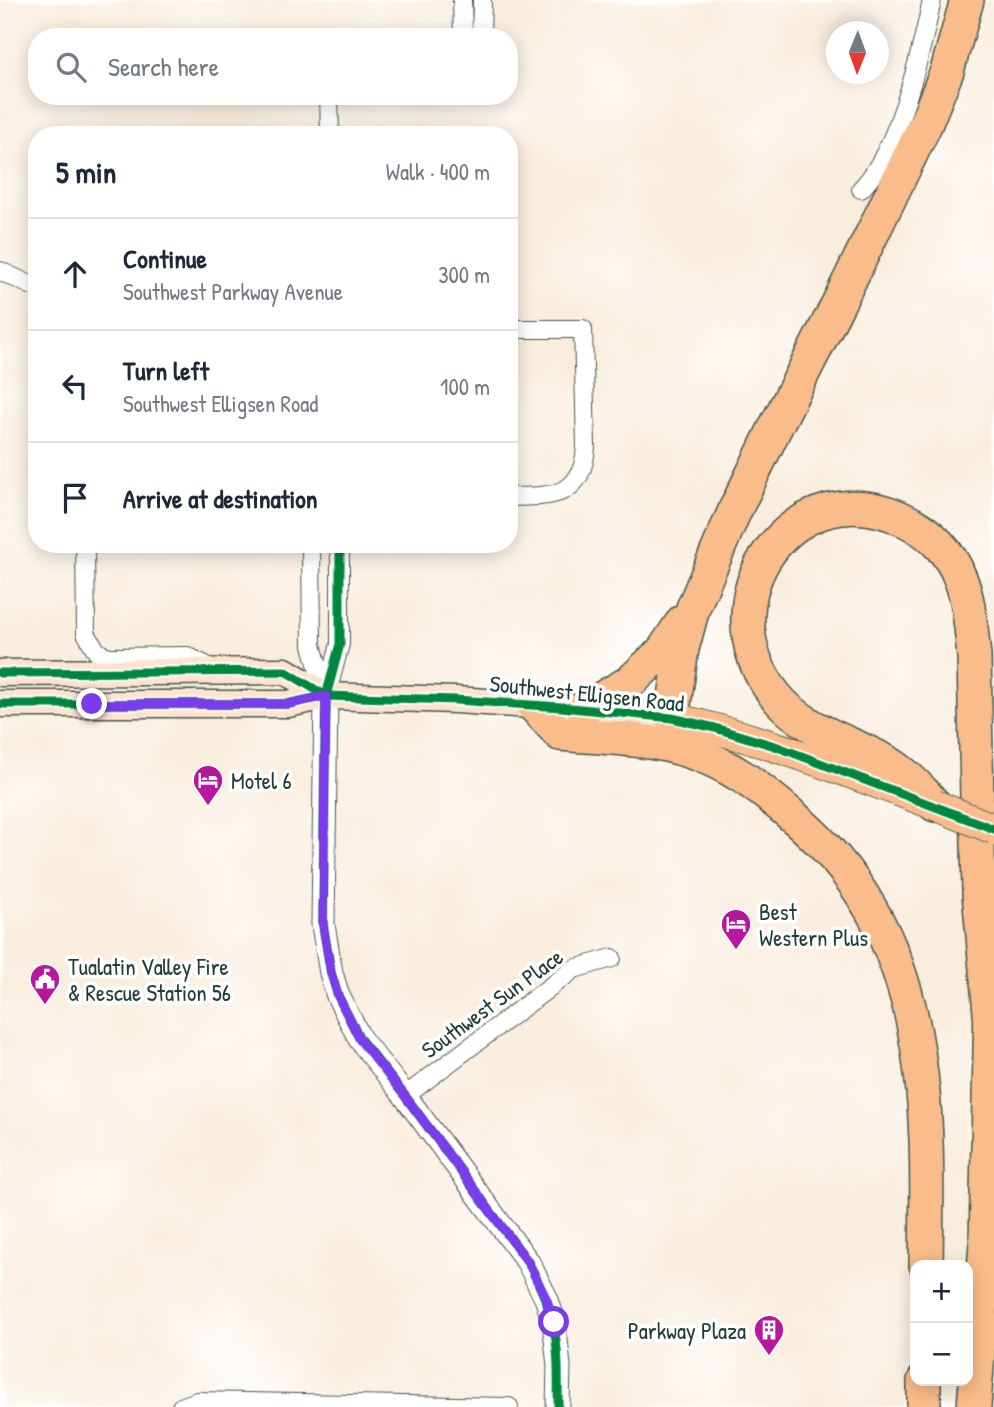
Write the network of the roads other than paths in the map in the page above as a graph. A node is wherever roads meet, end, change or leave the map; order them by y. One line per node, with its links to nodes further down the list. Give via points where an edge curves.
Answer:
1 (462, 0): 5 (street)
2 (482, 0): 6 (street)
3 (932, 0): 9 (street, via 922,50 889,147 875,175)
4 (967, 0): 17 (highway, via 947,71 925,125 746,486)
5 (463, 28)
6 (481, 28)
7 (329, 105): 8 (street)
8 (330, 126)
9 (861, 189)
10 (0, 271): 11 (street)
11 (28, 284)
12 (518, 329): 13 (street, via 583,329 586,446 585,461 570,485 550,496)
13 (518, 497)
14 (85, 553): 18 (street, via 86,633 97,652 109,657 187,656)
15 (311, 553): 20 (street, via 312,645)
16 (340, 553): 20 (street, via 340,644)
17 (693, 608): 23 (highway, via 663,651 631,682); 24 (highway)
18 (216, 671): 19 (main road, Southwest Elligsen Road); 20 (main road, Southwest Elligsen Road, via 285,671)
19 (0, 673)
20 (326, 696): 21 (main road, Southwest Elligsen Road, via 288,704); 22 (main road, Southwest Elligsen Road); 30 (street, via 323,925 331,973 360,1040)
21 (0, 704)
22 (533, 705): 23 (main road, Southwest Elligsen Road); 31 (highway, via 560,734 691,751 723,765 752,782 806,827 838,859 868,901 899,970 916,1030 925,1115)
23 (583, 709): 24 (main road, Southwest Elligsen Road)
24 (672, 718): 25 (main road, Southwest Elligsen Road, via 775,746)
25 (935, 805): 26 (main road, Southwest Elligsen Road, bridge); 29 (highway, via 890,764 834,738 795,713 776,697 755,662 747,625 752,584 760,565 788,530 816,514 849,508 899,516 930,535 960,576 974,656 979,893)
26 (994, 829)
27 (994, 902): 29 (highway)
28 (612, 958): 30 (street, Southwest Sun Place, via 574,969)
29 (991, 1024): 37 (highway, via 986,1244)
30 (405, 1096): 35 (street, via 528,1262 554,1322)
31 (926, 1260)
32 (924, 1386): 36 (highway)
33 (181, 1407): 34 (street, via 197,1401)
34 (509, 1407)
35 (558, 1407)
36 (924, 1407)
37 (974, 1407)

